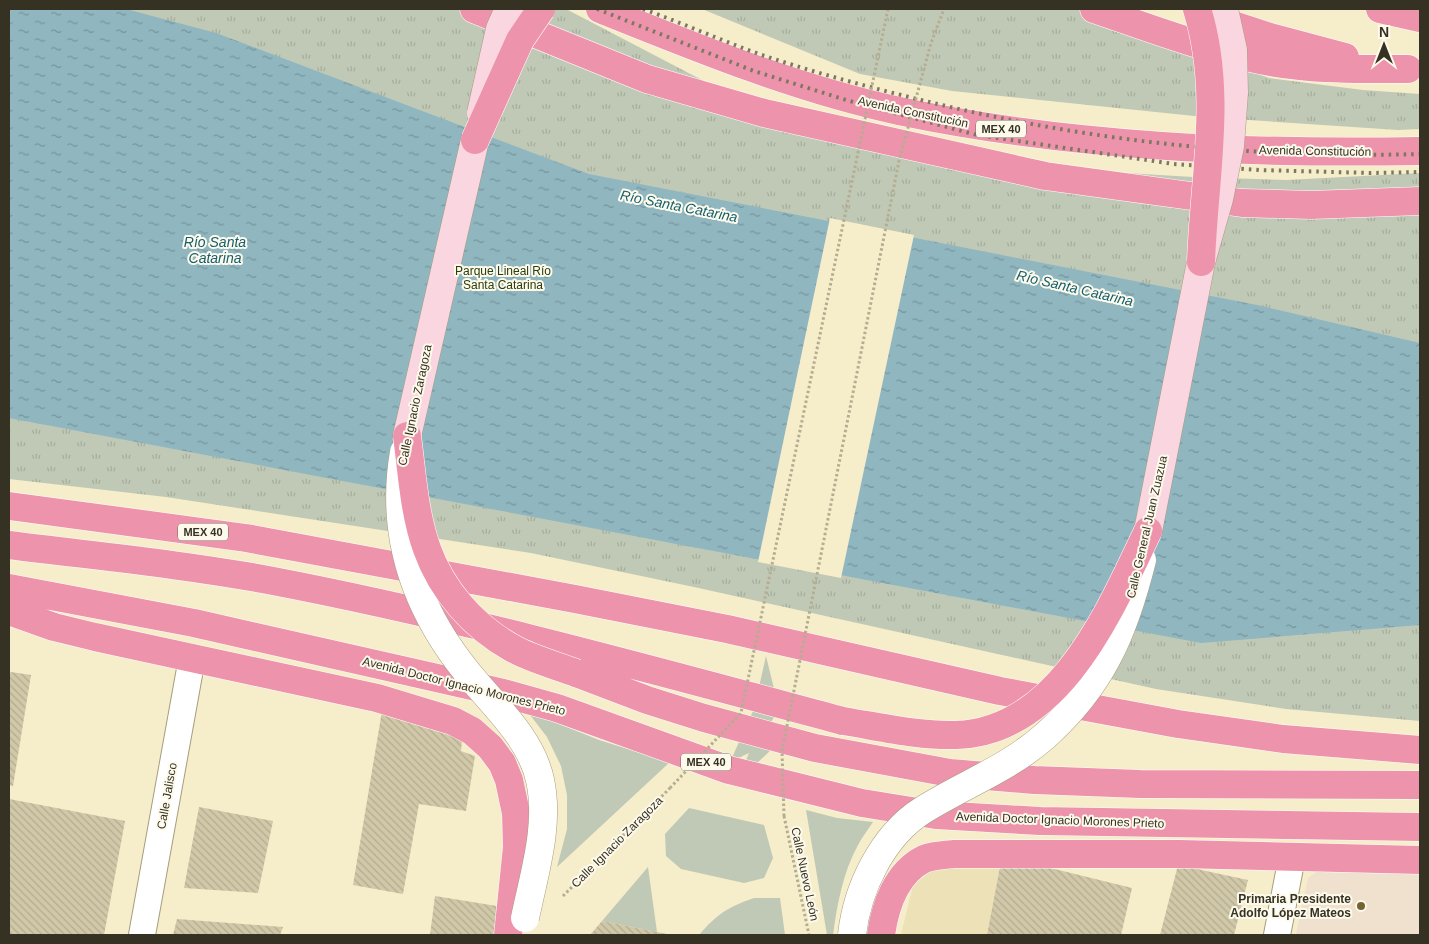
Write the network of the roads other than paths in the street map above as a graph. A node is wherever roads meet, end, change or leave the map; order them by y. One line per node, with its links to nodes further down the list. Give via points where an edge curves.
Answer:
1 (474, 9): 14 (highway, via 647,79 764,113 1046,176 1242,202 1311,205)
2 (509, 9): 12 (main road, Calle Ignacio Zaragoza, bridge, via 500,28)
3 (540, 9): 12 (highway, bridge, via 516,48)
4 (600, 9): 13 (highway, Avenida Constitución / MEX 40, via 815,89 986,127 1191,148)
5 (1094, 9): 11 (highway, via 1180,38 1257,59 1341,69)
6 (1184, 9): 11 (highway, via 1270,38 1336,55)
7 (1197, 9): 15 (highway, bridge, via 1209,60 1212,127)
8 (1224, 9): 15 (main road, Calle General Juan Zuazua, bridge, via 1233,50 1230,146 1219,199)
9 (1380, 9): 10 (highway)
10 (1420, 18)
11 (1414, 69)
12 (475, 140): 16 (main road, Calle Ignacio Zaragoza)
13 (1420, 152)
14 (1420, 201)
15 (1200, 262): 18 (main road, Calle General Juan Zuazua, bridge)
16 (407, 436): 24 (highway, bridge, via 427,548 447,588 462,608 485,631 513,649 647,700 815,748 950,773 1140,784); 28 (street, Calle Ignacio Zaragoza, bridge, via 400,475 399,509 417,588 453,655 524,744 540,780 542,829)
17 (9, 506): 23 (highway, MEX 40, via 246,538 575,598 756,635 1000,691 1178,724 1283,739)
18 (1148, 531): 19 (highway, bridge, via 1105,617 1062,680 1039,703 1013,720 986,731 958,735 929,735 844,721 525,637 360,598 193,568); 30 (street, Calle General Juan Zuazua, bridge, via 1127,614 1112,650 1094,680 1072,709 1039,741 994,772 921,812 897,833 877,860 862,892)
19 (9, 545)
20 (9, 588): 25 (highway, Avenida Doctor Ignacio Morones Prieto / MEX 40, via 194,623 503,693 557,708 729,770 871,804 936,815 1040,821)
21 (9, 611): 22 (highway, via 62,629)
22 (192, 658): 28 (highway, via 378,698 453,721 472,731 490,747 509,780 516,813); 29 (street, Calle Jalisco)
23 (1420, 750)
24 (1420, 785)
25 (1420, 827)
26 (1292, 857): 27 (highway); 31 (highway, via 1180,854 934,856 924,860 900,881 886,910); 32 (street)
27 (1420, 860)
28 (517, 927)
29 (142, 935)
30 (852, 935)
31 (881, 935)
32 (1277, 935)

